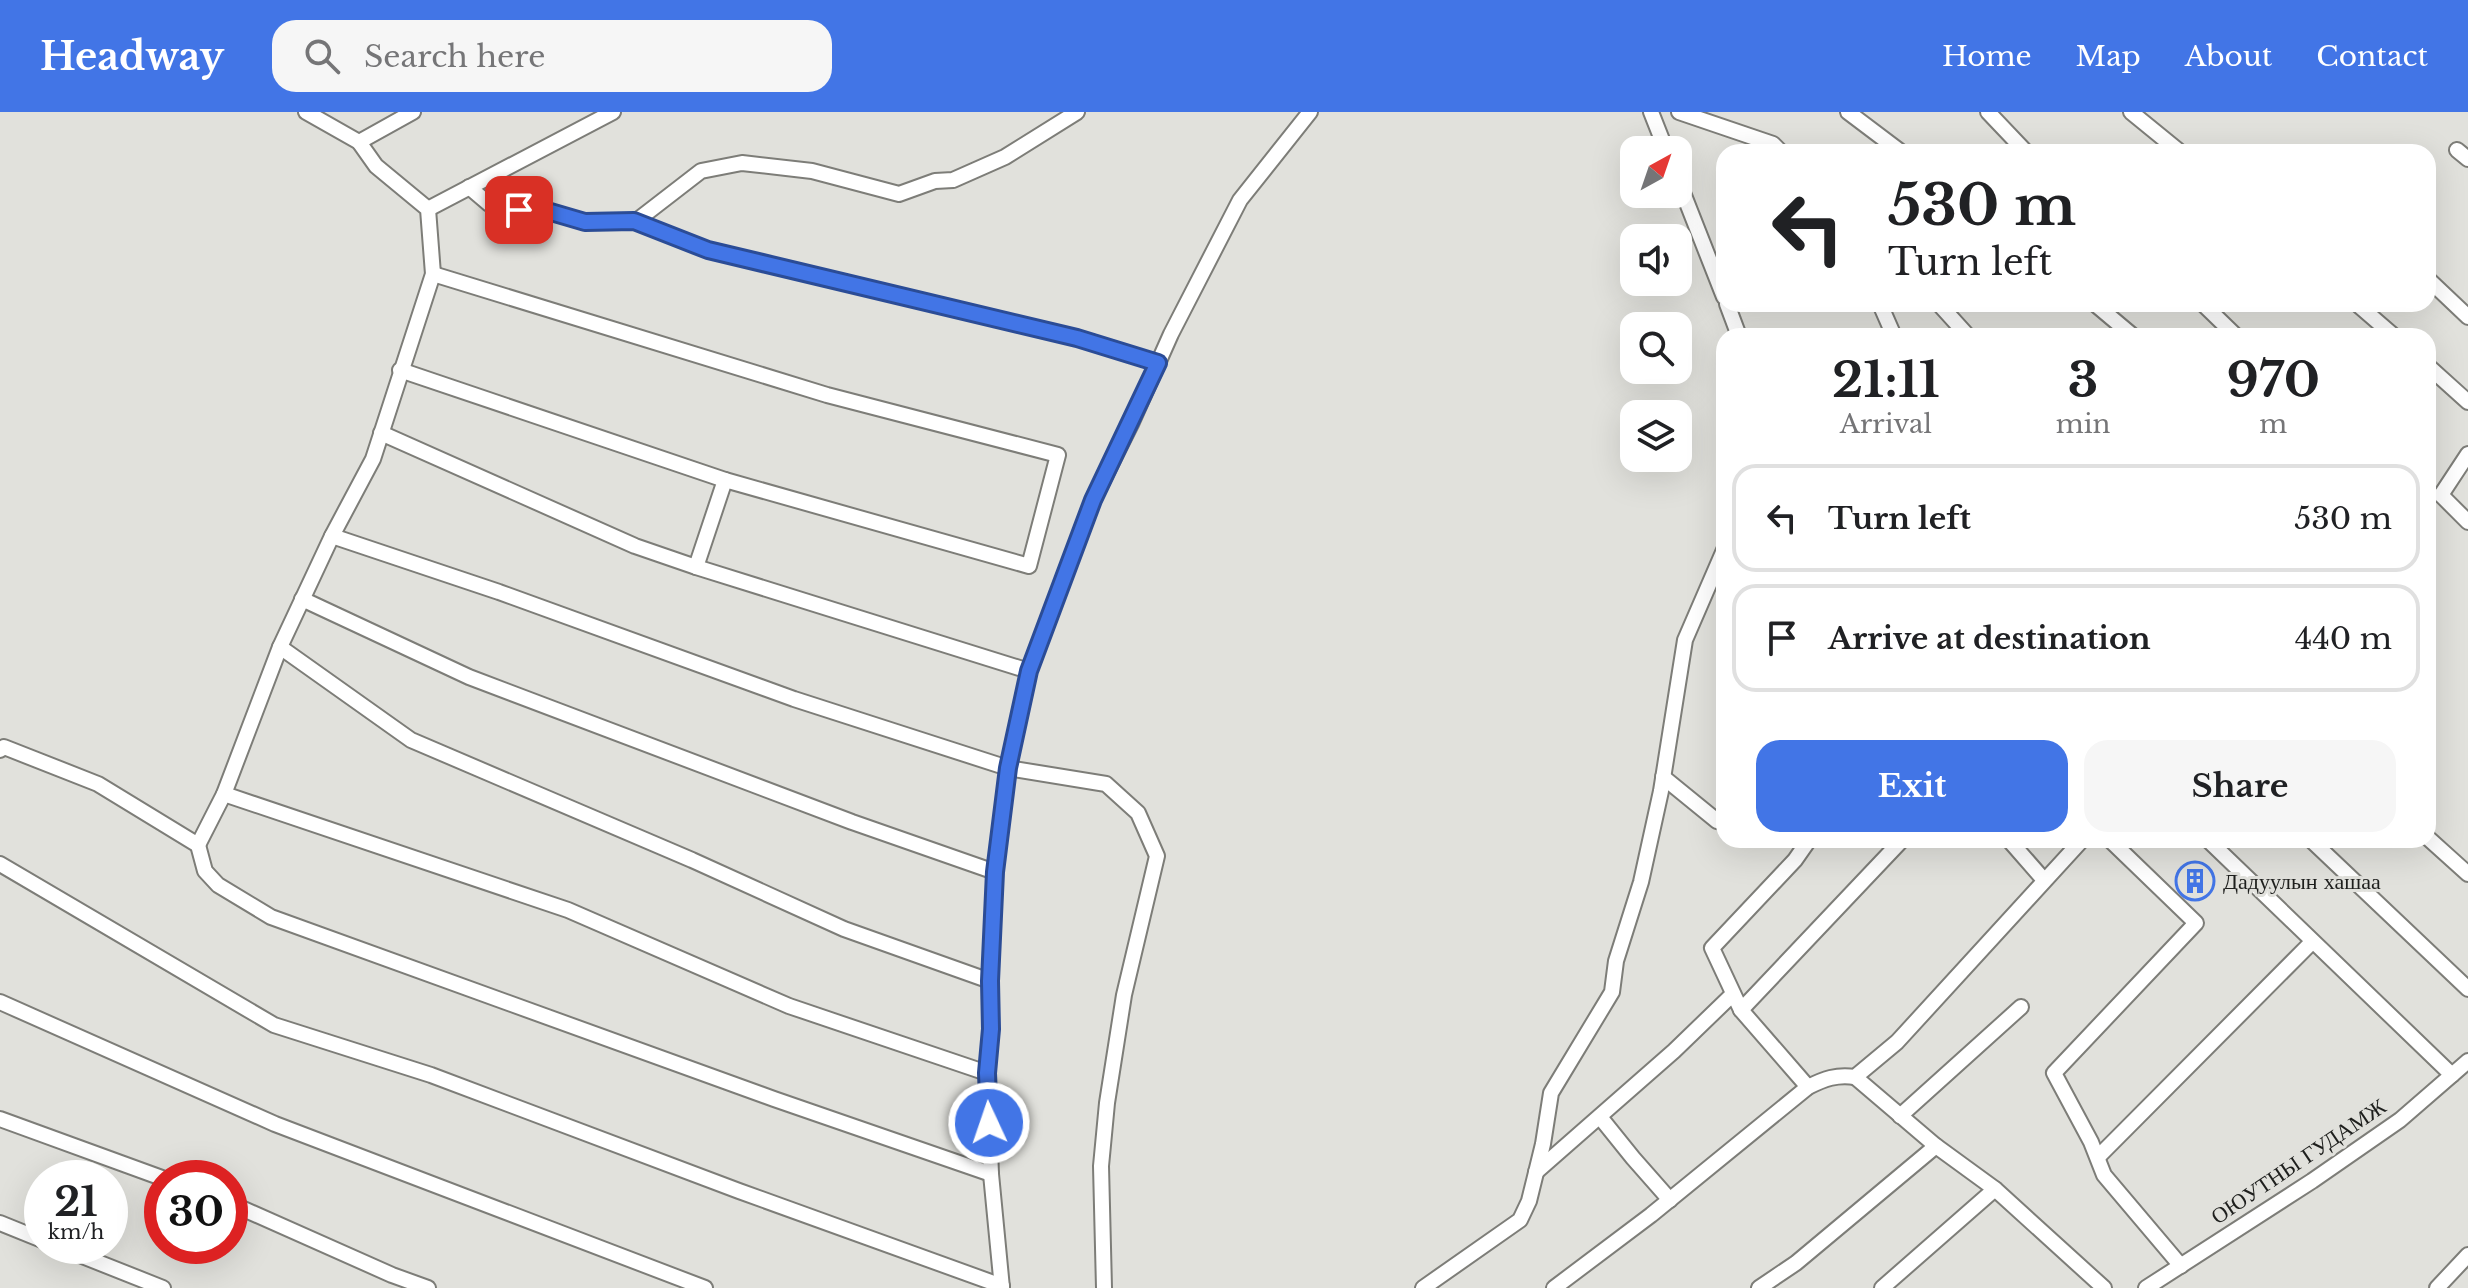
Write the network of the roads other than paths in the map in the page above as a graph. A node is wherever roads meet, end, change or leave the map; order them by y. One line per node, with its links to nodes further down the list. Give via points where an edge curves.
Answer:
1 (306, 112): 12 (street)
2 (413, 112): 12 (street)
3 (613, 112): 17 (street)
4 (1077, 112): 20 (street, via 1005,157 953,180 899,194 812,171 742,163 701,171)
5 (1310, 112): 33 (street, via 1240,200)
6 (1651, 112): 11 (street)
7 (1679, 112): 13 (street)
8 (1848, 112): 14 (street)
9 (1988, 112): 15 (street)
10 (2131, 112): 16 (street)
11 (1660, 136)
12 (359, 142): 19 (street, via 376,166)
13 (1773, 144)
14 (1890, 144)
15 (2018, 144)
16 (2170, 144)
17 (469, 187): 19 (street); 20 (street, via 489,204 505,208 544,210 585,222)
18 (1689, 208): 22 (street)
19 (428, 209): 21 (street)
20 (634, 221): 33 (street, via 708,250 1077,338)
21 (433, 274): 34 (street); 39 (street, via 827,395 1058,455 1029,566)
22 (1716, 277)
23 (2436, 287): 28 (street)
24 (1946, 312): 29 (street)
25 (2104, 312): 30 (street)
26 (2211, 312): 31 (street)
27 (2366, 312): 32 (street)
28 (2468, 317)
29 (1961, 328)
30 (2124, 328)
31 (2228, 328)
32 (2385, 328)
33 (1158, 363): 48 (street, via 1093,500)
34 (400, 370): 37 (street); 39 (street)
35 (2436, 373): 36 (street)
36 (2468, 402)
37 (381, 433): 43 (street); 44 (street, via 635,546)
38 (2468, 454): 40 (street)
39 (725, 480): 44 (street)
40 (2436, 494)
41 (2436, 498): 42 (street)
42 (2468, 522)
43 (332, 536): 46 (street); 50 (street, via 794,699)
44 (696, 567): 48 (street)
45 (1716, 568): 51 (street, via 1685,640)
46 (302, 599): 47 (street); 64 (street, via 469,677)
47 (280, 647): 52 (street); 68 (street, via 411,740 844,929)
48 (1029, 671): 50 (street)
49 (0, 750): 54 (street, via 4,747 98,784)
50 (1008, 768): 64 (street); 99 (street, via 1106,784 1138,813 1157,856 1124,995 1107,1103 1101,1166)
51 (1663, 777): 53 (street); 85 (street, via 1612,992 1551,1093)
52 (224, 794): 54 (street); 75 (street, via 568,910 789,1006)
53 (1716, 820)
54 (198, 845): 86 (street, via 205,871 218,885 271,917)
55 (2436, 845): 65 (street)
56 (1803, 848): 70 (street, via 1712,948)
57 (1894, 848): 73 (street)
58 (2016, 848): 66 (street)
59 (2074, 848): 66 (street)
60 (2118, 848): 83 (street, via 2196,923 2054,1073)
61 (2216, 848): 67 (street)
62 (2319, 848): 69 (street)
63 (0, 864): 95 (street, via 274,1025 431,1075)
64 (995, 872): 68 (street)
65 (2468, 874)
66 (2044, 880): 77 (street, via 1897,1042)
67 (2312, 942): 76 (street); 83 (street)
68 (990, 981): 75 (street)
69 (2468, 989)
70 (1733, 994): 73 (street); 80 (street)
71 (0, 1002): 98 (street, via 275,1124)
72 (2021, 1007): 79 (street)
73 (1741, 1010): 78 (street)
74 (2468, 1061): 76 (street, ОЮУТНЫ ГУДАМЖ)
75 (987, 1073): 86 (street)
76 (2452, 1075): 94 (street, ОЮУТНЫ ГУДАМЖ, via 2400,1120)
77 (1855, 1077): 78 (street, via 1843,1075); 79 (street)
78 (1808, 1087): 88 (street)
79 (1900, 1116): 82 (street)
80 (1600, 1117): 85 (street); 88 (street)
81 (0, 1119): 84 (street)
82 (1936, 1146): 87 (street); 102 (street)
83 (2098, 1157): 94 (street, via 2104,1175)
84 (144, 1171)
85 (1536, 1172): 100 (street, via 1520,1220)
86 (991, 1174): 95 (street)
87 (1995, 1189): 103 (street); 104 (street)
88 (1670, 1200): 101 (street)
89 (248, 1211): 97 (street)
90 (0, 1223): 91 (street)
91 (24, 1233)
92 (2468, 1255): 106 (street)
93 (102, 1264): 96 (street)
94 (2181, 1266): 105 (street, ОЮУТНЫ ГУДАМЖ)
95 (1002, 1287)
96 (163, 1288)
97 (428, 1288)
98 (705, 1288)
99 (1104, 1288)
100 (1423, 1288)
101 (1554, 1288)
102 (1759, 1288)
103 (1882, 1288)
104 (2104, 1288)
105 (2146, 1288)
106 (2437, 1288)

